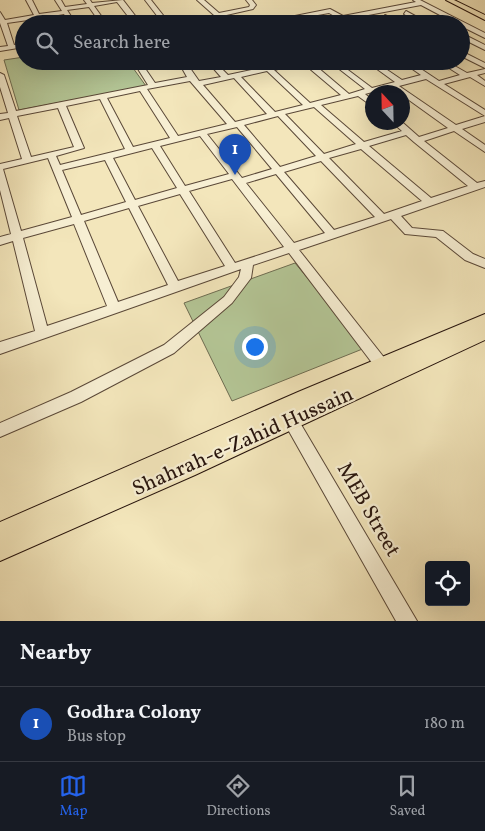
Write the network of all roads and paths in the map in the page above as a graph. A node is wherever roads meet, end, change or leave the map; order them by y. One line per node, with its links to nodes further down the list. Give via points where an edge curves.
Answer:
1 (29, 0): 15 (street)
2 (58, 0): 12 (street)
3 (119, 0): 10 (street); 19 (street)
4 (148, 0): 20 (street)
5 (200, 0): 21 (street)
6 (249, 0): 21 (street, via 253,5 251,8)
7 (449, 0): 30 (main road)
8 (461, 0): 13 (main road)
9 (419, 1): 11 (street); 24 (street)
10 (88, 2): 12 (street); 18 (street)
11 (431, 8): 14 (street); 27 (street)
12 (64, 11): 16 (street); 17 (street)
13 (485, 12)
14 (406, 13): 25 (street); 26 (street)
15 (37, 15)
16 (43, 15)
17 (67, 15)
18 (97, 15)
19 (132, 15)
20 (160, 15)
21 (218, 15)
22 (306, 15): 23 (street, via 328,11)
23 (336, 15)
24 (356, 15)
25 (396, 15)
26 (410, 15)
27 (445, 15)
28 (1, 17): 29 (street); 38 (street)
29 (15, 17)
30 (485, 18)
31 (470, 28): 33 (street)
32 (485, 28): 33 (street)
33 (474, 30): 34 (street); 35 (street)
34 (470, 31)
35 (485, 36)
36 (470, 39): 39 (street)
37 (15, 46): 38 (street)
38 (12, 47): 40 (street)
39 (485, 48)
40 (0, 49)
41 (470, 58): 42 (street)
42 (485, 66)
43 (142, 70): 64 (street)
44 (187, 70): 59 (street)
45 (218, 70): 58 (street)
46 (251, 70): 55 (street)
47 (270, 70): 73 (street)
48 (315, 70): 70 (street)
49 (345, 70): 65 (street)
50 (380, 70): 60 (street)
51 (418, 70): 56 (street)
52 (457, 70): 57 (street)
53 (485, 72): 57 (street)
54 (0, 75): 74 (street)
55 (236, 76): 58 (street); 76 (street)
56 (428, 76): 60 (street); 61 (street)
57 (468, 76): 61 (street); 62 (street)
58 (226, 78): 59 (street)
59 (195, 81): 64 (street); 79 (street)
60 (397, 84): 63 (street); 80 (street)
61 (439, 84): 75 (street)
62 (485, 84)
63 (393, 85)
64 (153, 86): 66 (street)
65 (365, 86)
66 (142, 88): 69 (street); 84 (street)
67 (365, 93): 68 (street)
68 (360, 94): 70 (street); 71 (street)
69 (102, 96): 72 (street); 89 (street)
70 (348, 97): 73 (street)
71 (365, 98)
72 (60, 105): 74 (street); 90 (street, via 79,148)
73 (313, 106): 76 (street); 87 (street)
74 (12, 114): 77 (street); 93 (street)
75 (485, 114)
76 (276, 115): 79 (street); 92 (street)
77 (0, 117)
78 (485, 120): 80 (street)
79 (236, 125): 83 (street); 96 (street)
80 (456, 128): 85 (street); 88 (street)
81 (406, 130): 82 (street)
82 (408, 132): 85 (street); 87 (street)
83 (202, 133): 84 (street); 98 (street)
84 (176, 140): 86 (street)
85 (417, 140): 99 (street)
86 (155, 145): 89 (street); 100 (street)
87 (363, 145): 92 (street); 101 (street)
88 (485, 148)
89 (131, 151): 91 (street)
90 (51, 154): 93 (street); 95 (street)
91 (108, 157): 95 (street); 102 (street)
92 (323, 157): 96 (street); 103 (street)
93 (27, 160): 94 (street)
94 (0, 166)
95 (58, 169): 104 (street)
96 (278, 170): 98 (street); 105 (street)
97 (0, 171): 106 (street)
98 (237, 179): 100 (street); 108 (street)
99 (480, 185): 101 (street)
100 (183, 190): 102 (street); 111 (street)
101 (429, 202): 103 (street)
102 (132, 204): 104 (street); 112 (street)
103 (388, 216): 105 (street); 110 (street, via 409,231 439,234 469,257)
104 (78, 219): 106 (street); 113 (street)
105 (331, 234): 108 (street)
106 (17, 236): 107 (street); 115 (street)
107 (0, 241)
108 (291, 248): 109 (street); 118 (street)
109 (248, 262): 111 (street); 120 (street, via 245,278 228,300 169,349 76,397)
110 (485, 264)
111 (232, 268): 112 (street)
112 (175, 287): 113 (street)
113 (114, 308): 115 (street)
114 (485, 320): 118 (main road, Shahrah-e-Zahid Hussain)
115 (42, 333): 117 (street)
116 (485, 333): 119 (main road, Shahrah-e-Zahid Hussain)
117 (0, 348)
118 (381, 364): 121 (main road, Shahrah-e-Zahid Hussain)
119 (291, 421): 122 (main road, Shahrah-e-Zahid Hussain); 123 (street, MEB Street)
120 (0, 430)
121 (0, 533)
122 (0, 550)
123 (407, 621)

